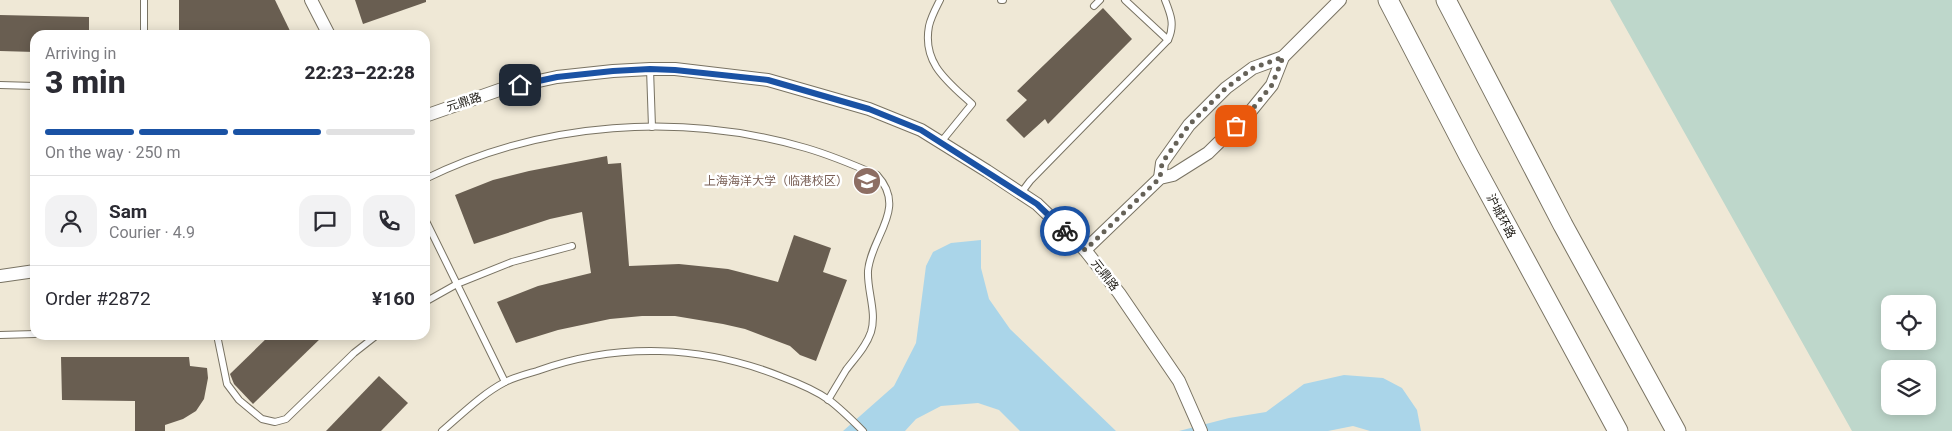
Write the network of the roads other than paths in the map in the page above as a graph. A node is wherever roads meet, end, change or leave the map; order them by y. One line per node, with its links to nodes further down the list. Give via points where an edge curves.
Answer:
1 (144, 0): 11 (lane)
2 (311, 0): 12 (street)
3 (940, 0): 20 (lane, via 930,24 928,43 932,60 944,78 972,104)
4 (1100, 0): 10 (lane)
5 (1125, 0): 13 (lane)
6 (1165, 0): 13 (lane, via 1173,20)
7 (1340, 0): 14 (street)
8 (1388, 0): 40 (main road, 沪城环路)
9 (1446, 0): 41 (main road)
10 (1094, 6)
11 (144, 30)
12 (326, 30)
13 (1168, 40): 23 (lane)
14 (1283, 57): 22 (street, via 1272,85 1250,112 1208,153 1172,175); 22 (street, via 1253,68 1226,88 1189,125 1162,163)
15 (650, 69): 18 (street, 元鼎路, via 557,77 502,89); 19 (lane); 20 (street, 元鼎路, via 768,80 869,109 921,130)
16 (0, 85): 17 (lane)
17 (30, 86)
18 (430, 114)
19 (652, 127): 21 (lane, via 543,137 498,149); 36 (lane, via 765,137 854,165 877,175 884,183 889,195 889,212 870,258 868,272 871,330 865,346)
20 (941, 142): 23 (street, 元鼎路)
21 (430, 176)
22 (1160, 178): 26 (street)
23 (1021, 193): 26 (street, 元鼎路)
24 (430, 230): 29 (lane)
25 (572, 246): 29 (lane, via 512,262)
26 (1085, 250): 37 (street, 元鼎路, via 1119,293 1179,381)
27 (30, 272): 28 (street)
28 (0, 276)
29 (457, 284): 30 (lane); 35 (lane)
30 (430, 299)
31 (30, 334): 32 (lane)
32 (0, 335)
33 (218, 340): 34 (lane, via 227,384 239,400 262,419 275,422 286,419)
34 (371, 340)
35 (505, 382): 36 (lane, via 548,366 593,355 644,350 684,352 762,369); 38 (lane)
36 (828, 400): 39 (lane)
37 (1200, 427)
38 (442, 431)
39 (862, 431)
40 (1618, 431)
41 (1676, 431)

